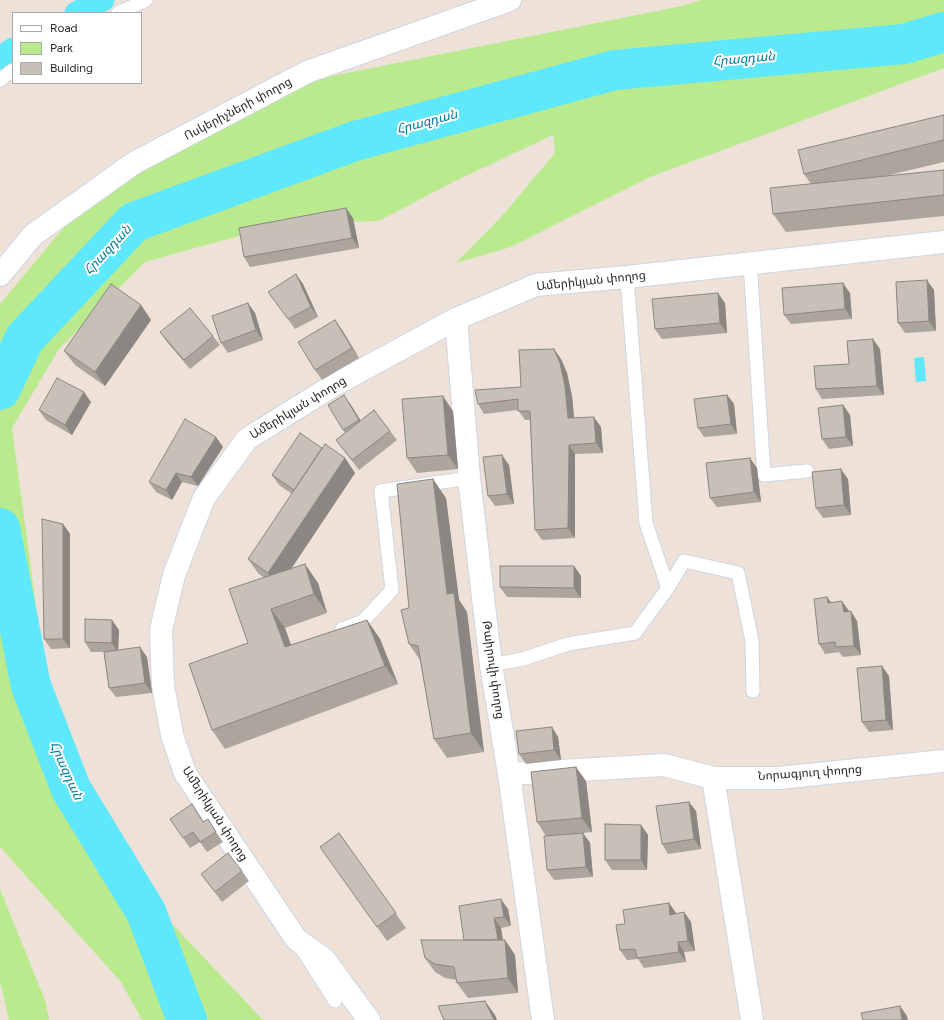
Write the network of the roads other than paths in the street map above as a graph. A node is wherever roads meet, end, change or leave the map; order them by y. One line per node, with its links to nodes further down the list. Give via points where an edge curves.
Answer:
1 (146, 0): 3 (lane)
2 (510, 0): 8 (street, Ոսկերիչների փողոց, via 307,72 134,163 32,235)
3 (120, 12)
4 (12, 71): 5 (lane)
5 (0, 80)
6 (944, 242): 7 (street, Ամերիկյան փողոց)
7 (750, 263): 9 (street, Ամերիկյան փողոց); 11 (lane, via 764,475)
8 (0, 275)
9 (627, 277): 10 (street, Ամերիկյան փողոց, via 536,285); 13 (lane, via 646,523)
10 (456, 319): 12 (street, Թաիրովի փողոց); 20 (street, Ամերիկյան փողոց, via 334,385 247,438 204,498 174,575 161,630 163,685 172,735 185,773)
11 (807, 471)
12 (469, 478): 14 (lane, via 381,490 392,590 363,621); 15 (street, Թաիրովի փողոց)
13 (668, 588): 15 (lane, via 635,633 568,644 523,659); 16 (lane, via 684,561 738,573 752,641)
14 (334, 632)
15 (491, 666): 18 (street, Թաիրովի փողոց)
16 (753, 691)
17 (944, 761): 19 (street, Նորագյուղ փողոց, via 779,778)
18 (509, 774): 19 (street, Նորագյուղ փողոց, via 664,765); 23 (street, Թաիրովի փողոց)
19 (713, 778): 24 (street)
20 (296, 939): 21 (lane); 22 (street, Ամերիկյան փողոց, via 324,959)
21 (335, 1001)
22 (369, 1020)
23 (543, 1020)
24 (752, 1020)

